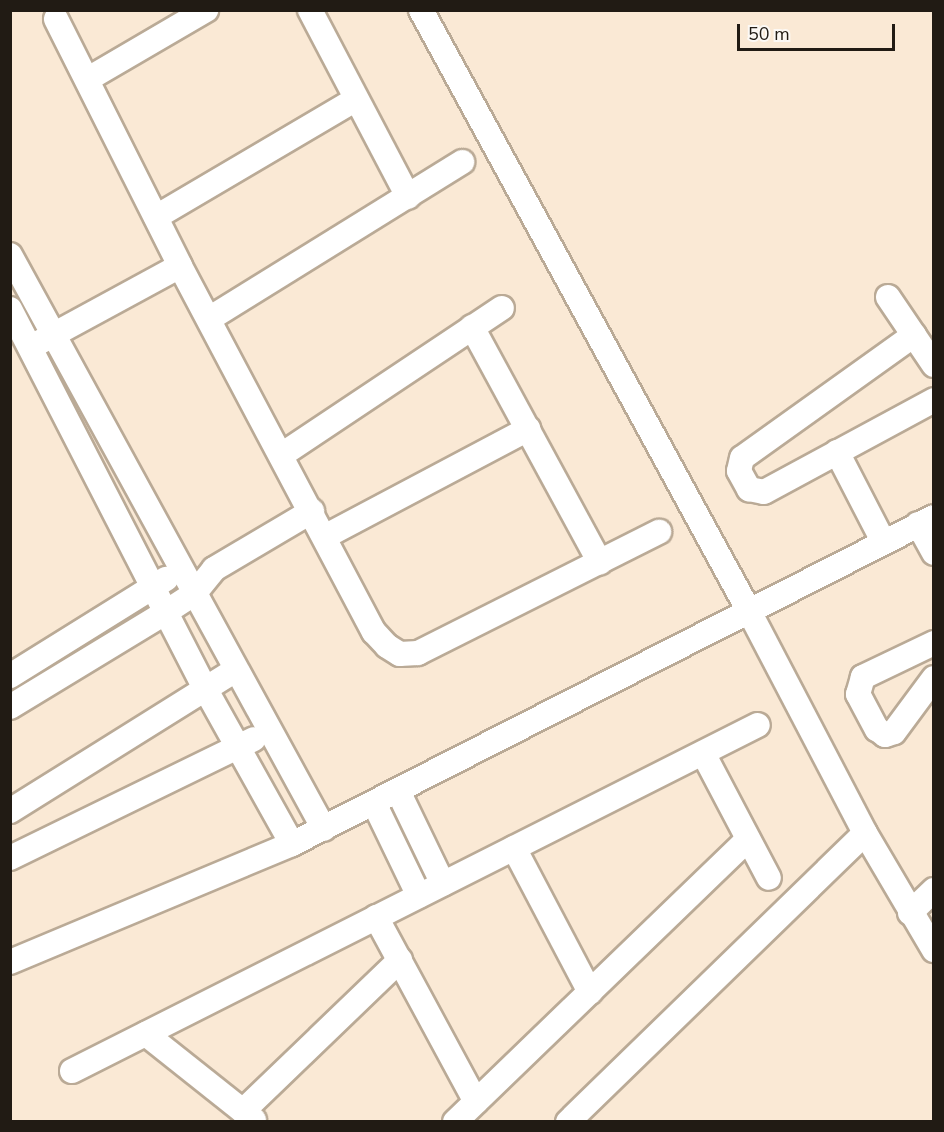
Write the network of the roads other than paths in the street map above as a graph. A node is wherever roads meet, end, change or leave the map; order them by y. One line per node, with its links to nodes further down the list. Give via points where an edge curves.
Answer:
1 (206, 10): 5 (street)
2 (310, 10): 6 (street)
3 (421, 10): 37 (street)
4 (56, 19): 5 (street)
5 (88, 79): 9 (street)
6 (356, 99): 8 (street); 9 (street)
7 (462, 162): 8 (street)
8 (408, 197): 15 (street)
9 (156, 217): 11 (street)
10 (10, 255): 17 (street)
11 (180, 266): 15 (street); 17 (street)
12 (888, 297): 18 (street)
13 (502, 308): 16 (street)
14 (10, 309): 19 (street)
15 (209, 319): 23 (street)
16 (472, 327): 22 (street); 23 (street)
17 (53, 335): 19 (street); 33 (street)
18 (914, 335): 20 (street); 24 (street, via 742,458 739,471 756,493)
19 (31, 346): 34 (street)
20 (933, 364)
21 (933, 400): 24 (street)
22 (528, 429): 28 (street); 31 (street)
23 (283, 454): 25 (street)
24 (831, 456): 29 (street)
25 (312, 511): 28 (street); 32 (street)
26 (926, 520): 29 (street); 30 (street)
27 (659, 532): 31 (street)
28 (326, 536): 31 (street, via 374,632 400,654 418,653)
29 (876, 545): 37 (street)
30 (933, 553)
31 (600, 563)
32 (214, 569): 33 (street); 35 (street)
33 (182, 570): 34 (street); 35 (street)
34 (153, 587): 36 (street); 40 (street)
35 (194, 594): 36 (street); 39 (street)
36 (166, 612): 42 (street); 43 (street)
37 (750, 613): 48 (street); 52 (street)
38 (933, 643): 41 (street, via 863,677 858,694 877,729 885,735 894,732)
39 (236, 670): 42 (street); 45 (street)
40 (13, 675): 43 (street)
41 (933, 678)
42 (206, 690): 46 (street); 50 (street)
43 (19, 702)
44 (758, 725): 47 (street)
45 (269, 731): 46 (street); 51 (street)
46 (239, 747): 54 (street); 56 (street)
47 (703, 753): 53 (street); 55 (street)
48 (398, 791): 49 (street); 58 (street)
49 (374, 803): 51 (street); 60 (street)
50 (10, 811)
51 (324, 829): 54 (street)
52 (865, 834): 61 (street); 72 (street)
53 (748, 839): 57 (street); 66 (street)
54 (292, 844): 65 (street)
55 (514, 848): 58 (street); 66 (street)
56 (10, 858)
57 (769, 878)
58 (443, 884): 60 (street)
59 (933, 890): 61 (street)
60 (419, 896): 62 (street)
61 (910, 913): 63 (street)
62 (376, 917): 64 (street); 67 (street)
63 (930, 936)
64 (400, 960): 69 (street); 70 (street)
65 (10, 962)
66 (590, 992): 69 (street)
67 (146, 1034): 68 (street); 70 (street)
68 (72, 1071)
69 (476, 1102): 71 (street)
70 (250, 1116)
71 (455, 1122)
72 (568, 1122)

